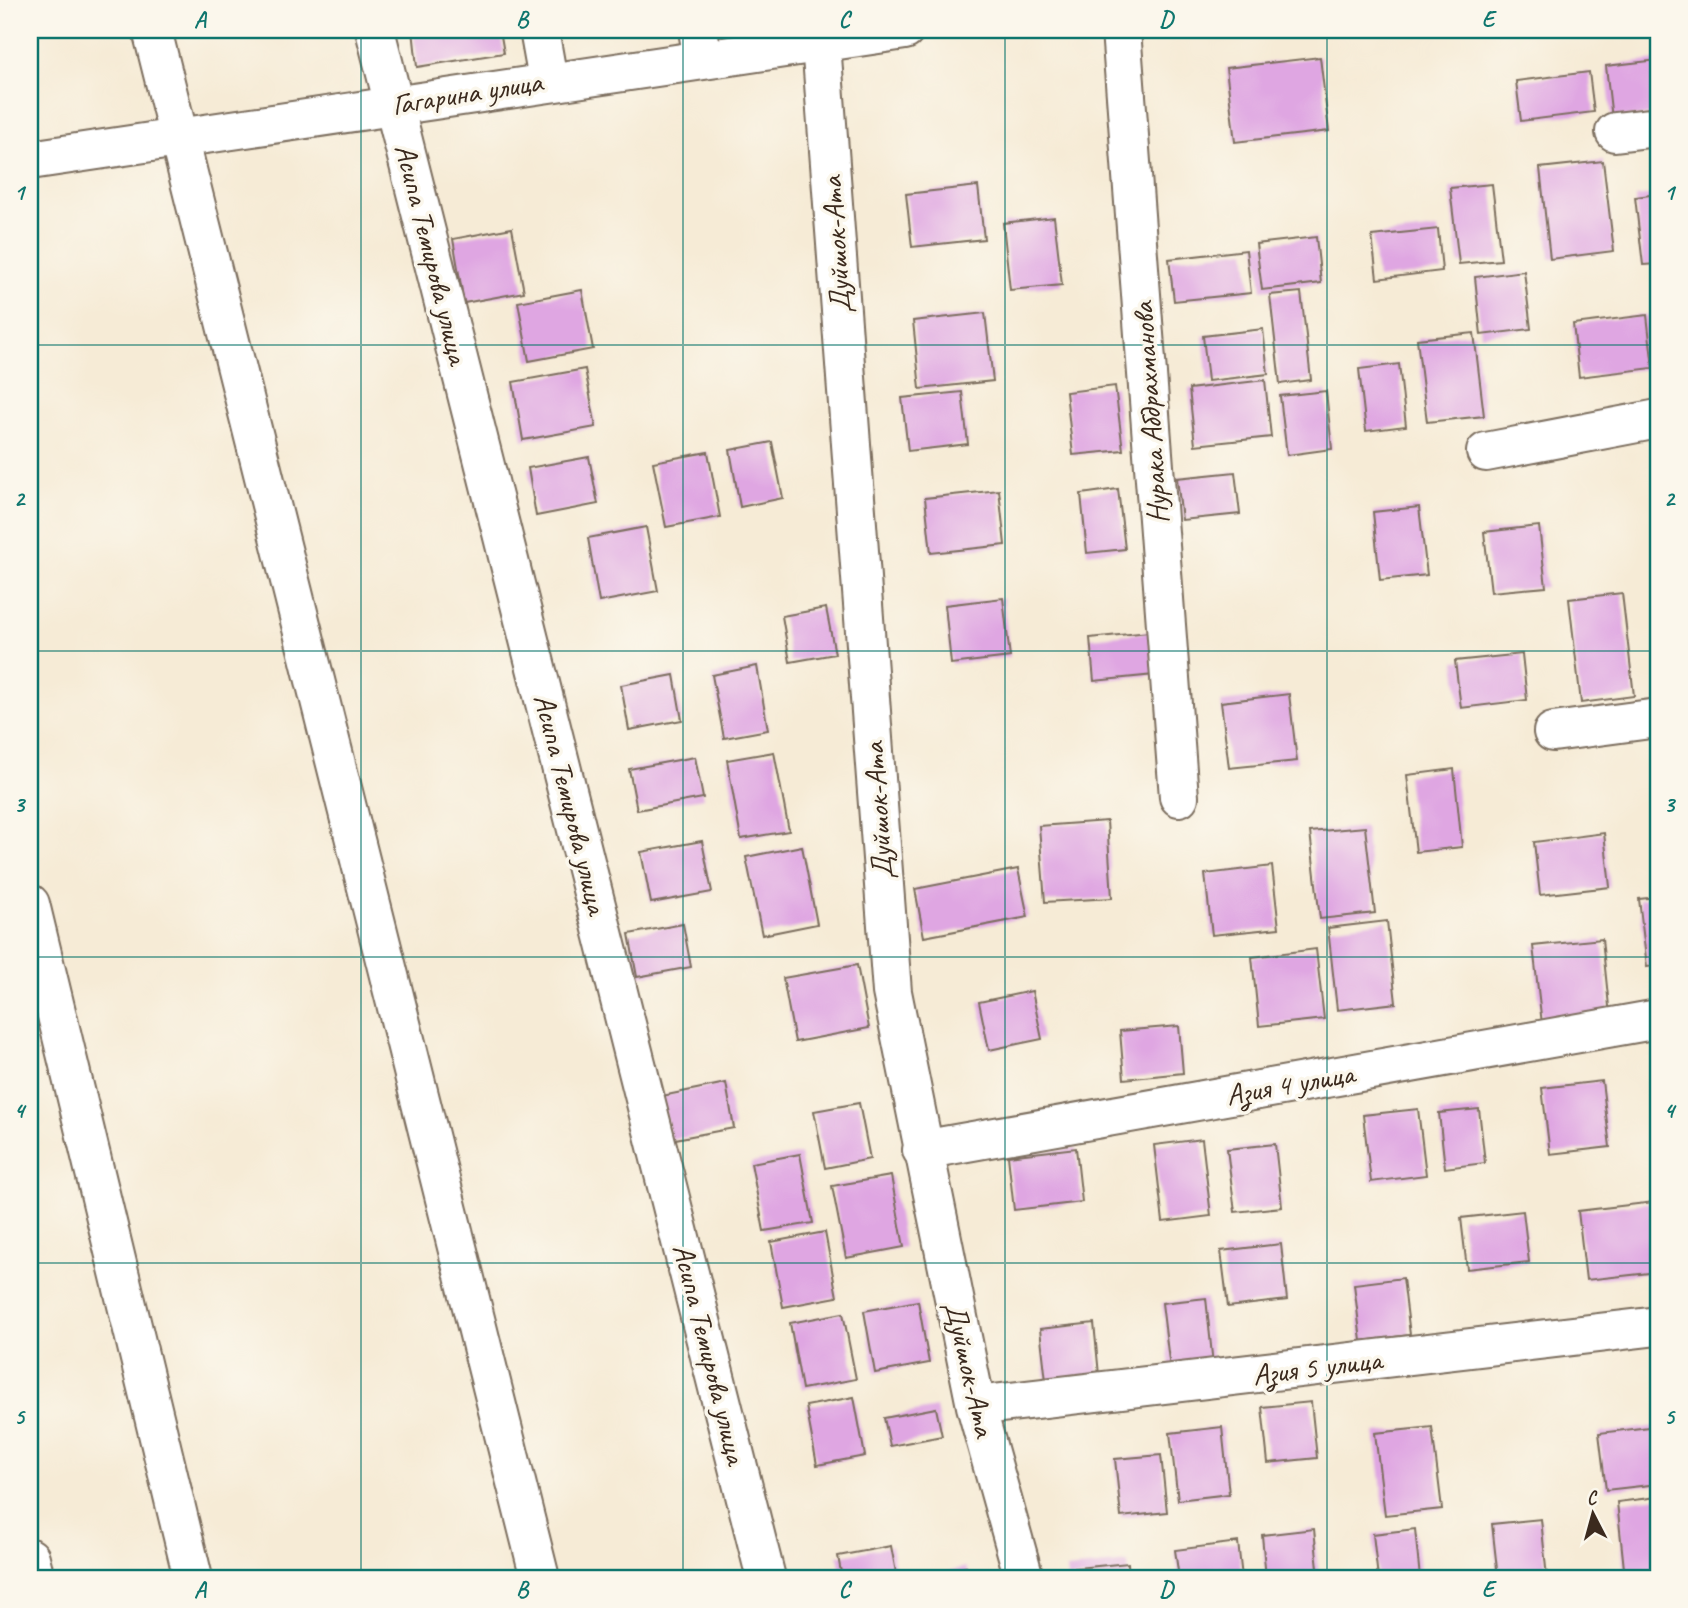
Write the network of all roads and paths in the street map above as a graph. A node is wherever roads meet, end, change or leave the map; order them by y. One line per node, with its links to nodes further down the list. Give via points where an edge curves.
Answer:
1 (152, 30): 12 (street)
2 (375, 30): 9 (street, Асипа Темирова улица)
3 (539, 30): 8 (street)
4 (905, 30): 6 (street, Гагарина улица)
5 (1121, 30): 18 (street, Нурака Абдрахманова)
6 (820, 36): 7 (street, Гагарина улица); 21 (street, Дуйшок-Ата, via 892,992)
7 (700, 44): 8 (street, Гагарина улица)
8 (548, 80): 9 (street, Гагарина улица)
9 (395, 104): 12 (street, Гагарина улица); 28 (street, Асипа Темирова улица)
10 (1658, 127): 11 (street)
11 (1615, 132)
12 (181, 135): 13 (street, Гагарина улица); 27 (street)
13 (30, 160)
14 (1658, 419): 15 (street)
15 (1486, 452)
16 (1658, 718): 17 (street)
17 (1553, 732)
18 (1179, 797)
19 (30, 904): 26 (street)
20 (1658, 1018): 21 (street, Азия 4 улица)
21 (922, 1150): 23 (street, Дуйшок-Ата)
22 (1658, 1326): 23 (street, Азия 5 улица)
23 (976, 1406): 29 (street, Дуйшок-Ата)
24 (30, 1558): 25 (street)
25 (35, 1578)
26 (193, 1578)
27 (540, 1578)
28 (766, 1578)
29 (1024, 1578)

